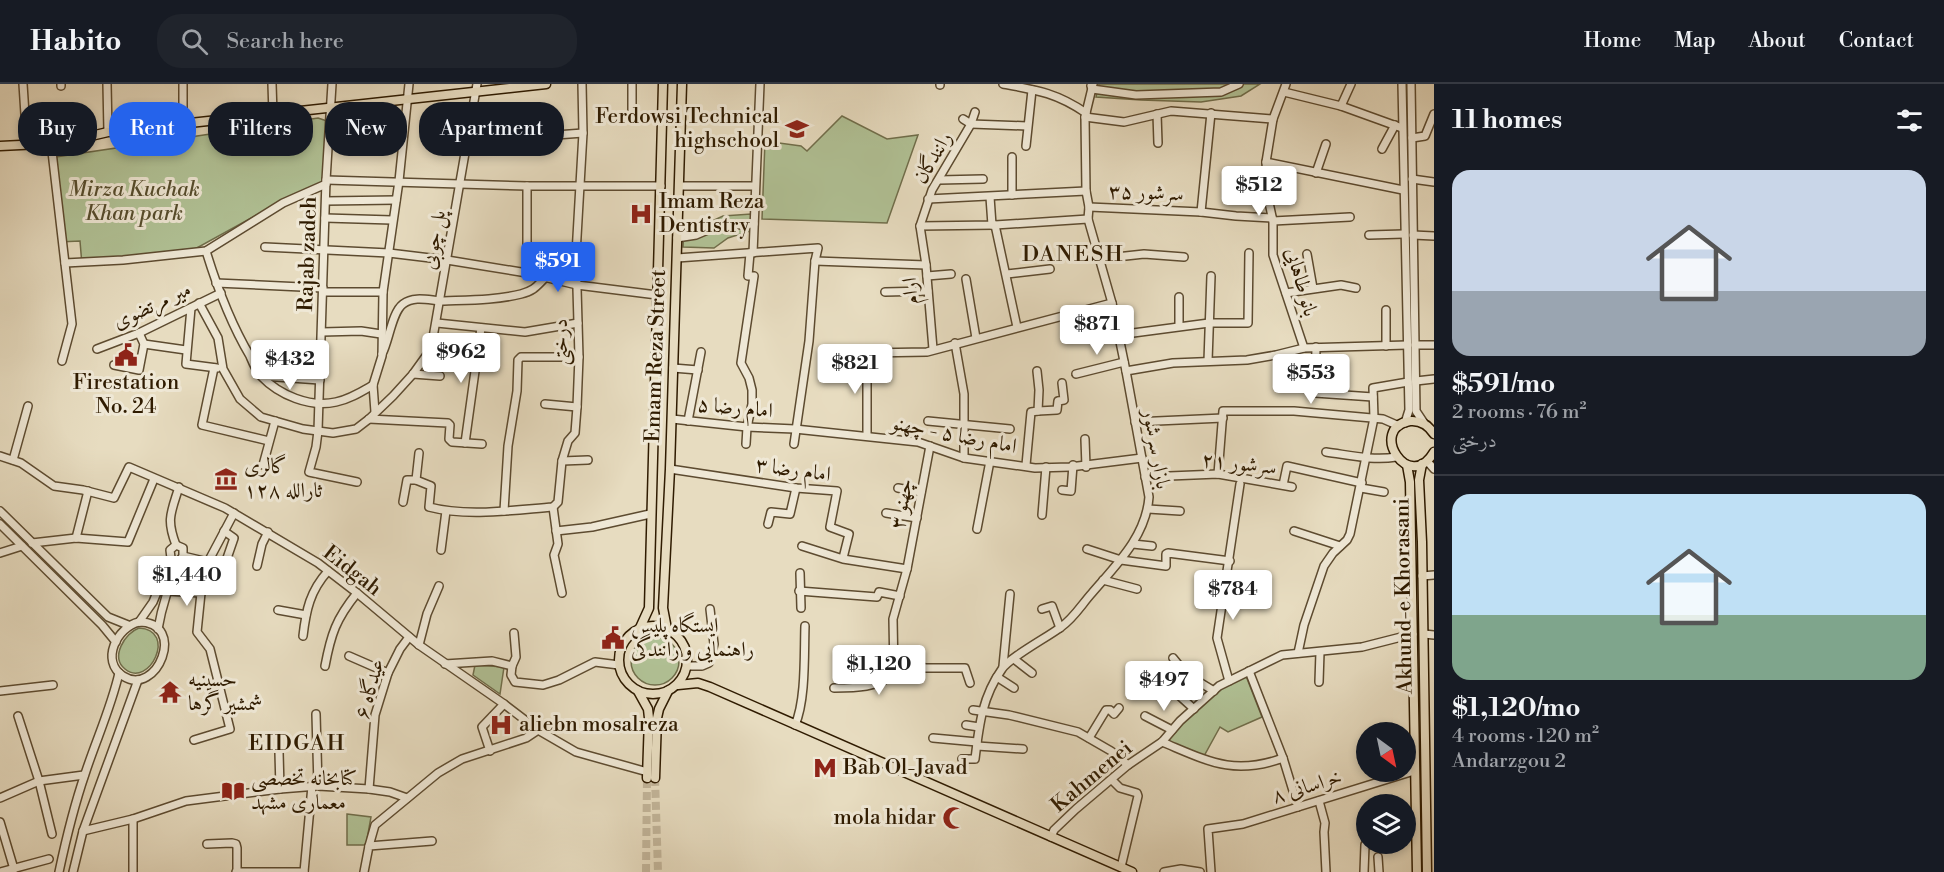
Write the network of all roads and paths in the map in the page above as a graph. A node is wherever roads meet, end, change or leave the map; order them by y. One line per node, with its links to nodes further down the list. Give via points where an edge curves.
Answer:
1 (23, 84): 24 (street)
2 (107, 84): 42 (street)
3 (183, 84): 25 (street)
4 (272, 84): 26 (street)
5 (332, 84): 27 (street, Rajab zadeh)
6 (409, 84): 23 (street)
7 (546, 84): 20 (main road)
8 (582, 84): 43 (street, درختی)
9 (632, 84): 35 (street, via 632,113)
10 (663, 84): 67 (main road, Emam Reza Street)
11 (682, 84): 68 (main road, Emam Reza Street)
12 (760, 84): 69 (street)
13 (1003, 84): 21 (street)
14 (1239, 84): 19 (street, via 1221,92 1136,95)
15 (1286, 84): 22 (street, بانو طاهایی)
16 (1351, 84): 29 (street)
17 (1402, 84): 41 (street)
18 (1411, 84): 46 (street)
19 (1091, 86): 34 (street, بازار سرشور)
20 (477, 88): 23 (main road); 64 (street, پل چوبی)
21 (1032, 90): 34 (street, via 1059,97); 40 (street)
22 (1284, 92): 29 (street); 37 (street, بانو طاهایی)
23 (407, 99): 28 (main road); 61 (street)
24 (24, 102)
25 (183, 102)
26 (273, 102)
27 (331, 102)
28 (382, 102)
29 (1341, 106): 39 (street)
30 (975, 112): 38 (street)
31 (1211, 113): 32 (street); 37 (street); 78 (street)
32 (1156, 114): 34 (street, via 1124,122); 47 (street)
33 (1434, 114): 46 (street, via 1425,136)
34 (1085, 115): 71 (street, بازار سرشور)
35 (624, 119)
36 (963, 119): 38 (street)
37 (1273, 119): 56 (street, بانو طاهایی)
38 (971, 124): 40 (street, رانندگان); 60 (street, رانندگان)
39 (1395, 125): 41 (street); 52 (street)
40 (1027, 126): 51 (street)
41 (1402, 128): 70 (street)
42 (108, 132): 44 (main road)
43 (583, 133): 45 (street); 66 (street, درختی)
44 (97, 134)
45 (564, 134)
46 (1412, 138): 59 (street)
47 (1158, 143)
48 (1326, 144): 57 (street)
49 (18, 145): 50 (main road)
50 (0, 146)
51 (1026, 146)
52 (1382, 149)
53 (53, 156): 104 (street)
54 (328, 156): 62 (street, Rajab zadeh)
55 (1012, 157): 72 (street)
56 (1266, 162): 57 (street); 83 (street, بانو طاهایی)
57 (1316, 173): 70 (street)
58 (983, 179): 60 (street)
59 (1412, 179): 63 (street); 88 (street)
60 (939, 180): 74 (street, رانندگان)
61 (399, 181): 62 (street); 64 (street); 75 (street)
62 (326, 182): 76 (street, Rajab zadeh); 93 (street, via 283,203)
63 (1434, 182)
64 (460, 184): 65 (street); 102 (street, پل چوبی)
65 (527, 186): 66 (street); 107 (street)
66 (581, 186): 67 (street); 97 (street, درختی)
67 (661, 186): 124 (main road, Emam Reza Street)
68 (679, 186): 69 (street); 90 (main road, Emam Reza Street)
69 (755, 186): 84 (street)
70 (1403, 190): 88 (street)
71 (1086, 191): 72 (street); 77 (street, بازار سرشور)
72 (1012, 195): 73 (street)
73 (990, 197): 74 (street); 85 (street)
74 (928, 199): 86 (street, رانندگان)
75 (396, 200): 76 (street); 82 (street)
76 (326, 201): 80 (street, Rajab zadeh)
77 (1089, 207): 78 (street, سرشور ۳۵); 81 (street, بازار سرشور)
78 (1201, 212): 83 (street, سرشور ۳۵)
79 (1350, 217): 83 (street, سرشور ۳۵)
80 (325, 218): 82 (street); 92 (street, Rajab zadeh)
81 (1088, 219): 85 (street); 101 (street, بازار سرشور)
82 (392, 220): 94 (street)
83 (1273, 220): 123 (street, بانو طاهایی, via 1273,255)
84 (754, 224): 90 (street, via 717,226); 95 (street)
85 (994, 225): 86 (street); 109 (street)
86 (920, 226): 105 (street, رانندگان)
87 (1369, 235): 88 (street)
88 (1409, 235): 89 (street); 144 (street)
89 (1434, 236)
90 (677, 238): 100 (main road, Emam Reza Street)
91 (265, 247): 92 (street)
92 (324, 250): 94 (street); 118 (street, Rajab zadeh)
93 (206, 251): 104 (street); 114 (street)
94 (389, 253): 102 (street); 120 (street)
95 (752, 253): 100 (street); 103 (street, via 818,248); 192 (street, via 748,276 754,276 741,363 752,390)
96 (1248, 253): 133 (street, via 1248,323)
97 (576, 254): 112 (street); 115 (street, درختی)
98 (1307, 254): 116 (street)
99 (1184, 257): 101 (street, via 1144,254)
100 (677, 258): 160 (main road, Emam Reza Street)
101 (1098, 259): 128 (street, بازار سرشور)
102 (447, 260): 107 (street); 126 (street, پل چوبی)
103 (815, 261): 105 (street); 193 (street)
104 (65, 263): 155 (street, via 72,324)
105 (926, 265): 110 (street, ارام)
106 (1050, 269): 109 (street)
107 (528, 273): 112 (street)
108 (951, 274): 110 (street)
109 (1007, 274): 135 (street)
110 (927, 276): 119 (street, ارام)
111 (1211, 276): 133 (street)
112 (546, 277): 115 (street); 126 (street, via 540,286 521,294)
113 (966, 279): 141 (street)
114 (216, 283): 118 (street); 122 (street)
115 (577, 285): 124 (street); 132 (street, درختی)
116 (1313, 288): 117 (street); 123 (street)
117 (1356, 288)
118 (323, 290): 120 (street); 138 (street, Rajab zadeh)
119 (928, 291): 121 (street); 151 (street, ارام)
120 (383, 292): 139 (street)
121 (885, 292)
122 (221, 293): 127 (street, میر مرتضوی); 167 (street, via 240,341)
123 (1286, 293): 148 (street, بانو طاهایی)
124 (657, 294): 251 (main road, Emam Reza Street)
125 (1179, 297): 134 (street)
126 (440, 301): 131 (street, پل چوبی); 153 (street, via 420,299 401,305)
127 (199, 303): 129 (street, میر مرتضوی); 161 (street, via 218,338)
128 (1112, 303): 135 (street); 140 (street, بازار سرشور)
129 (191, 308): 137 (street, میر مرتضوی); 150 (street)
130 (1386, 310): 146 (street)
131 (437, 323): 136 (street); 165 (street, via 431,349)
132 (578, 323): 136 (street, via 525,332); 154 (street, درختی)
133 (1209, 323): 134 (street); 156 (street)
134 (1179, 326): 140 (street)
135 (1017, 327): 141 (street)
136 (481, 328): 200 (street)
137 (139, 333): 143 (street); 149 (street, میر مرتضوی)
138 (322, 333): 139 (street); 170 (street, Rajab zadeh)
139 (381, 334): 153 (street)
140 (1118, 335): 157 (street, بازار سرشور)
141 (976, 338): 142 (street)
142 (956, 343): 151 (street); 190 (street)
143 (144, 344): 150 (street); 158 (street, via 140,370)
144 (1411, 345): 145 (street); 146 (street); 171 (street)
145 (1434, 345)
146 (1386, 346): 147 (street)
147 (1316, 347): 148 (street); 174 (street, via 1315,393)
148 (1304, 348): 156 (street, via 1247,360)
149 (97, 349)
150 (186, 350): 159 (street, via 187,365)
151 (933, 350): 197 (street, via 867,353)
152 (701, 352): 162 (street)
153 (382, 356): 173 (street)
154 (579, 357): 178 (street, درختی); 246 (street, via 518,360)
155 (62, 361)
156 (1208, 361): 164 (street)
157 (1124, 362): 164 (street, بازار سرشور); 166 (street)
158 (114, 365)
159 (214, 368): 161 (street); 199 (street, via 202,425)
160 (673, 368): 162 (street); 184 (main road, Emam Reza Street)
161 (223, 369): 186 (street, via 249,409)
162 (698, 370): 185 (street)
163 (1037, 371): 179 (street)
164 (1126, 371): 188 (street, بازار سرشور)
165 (413, 374): 168 (street); 180 (street)
166 (1076, 374)
167 (262, 376): 170 (street); 175 (street, via 279,391)
168 (440, 376)
169 (1434, 379): 171 (street)
170 (320, 380): 175 (street, Rajab zadeh)
171 (1412, 381): 174 (street, via 1373,388); 189 (street, via 1416,411); 191 (street, via 1409,410)
172 (1062, 383): 179 (street, via 1064,400 1058,401 1057,410)
173 (373, 385): 175 (street, via 353,397); 180 (street)
174 (1373, 397): 182 (street)
175 (319, 404): 195 (street, Rajab zadeh)
176 (545, 404): 178 (street)
177 (28, 406): 213 (street)
178 (577, 407): 216 (street, درختی, via 575,433 568,441)
179 (1038, 411): 219 (street, via 1031,412)
180 (375, 412): 183 (street)
181 (1222, 417): 182 (street, via 1223,411 1294,411); 188 (street); 226 (street)
182 (1374, 418): 191 (street); 212 (street)
183 (369, 419): 195 (street, via 343,433); 200 (street, via 448,423 450,440)
184 (672, 419): 185 (street, امام رضا ۵); 224 (main road, Emam Reza Street)
185 (688, 421): 192 (street, امام رضا ۵)
186 (275, 422): 195 (street); 199 (street)
187 (928, 422): 190 (street)
188 (1135, 422): 211 (street, بازار سرشور)
189 (1424, 423): 191 (main road); 196 (main road)
190 (965, 424): 194 (street); 210 (street)
191 (1402, 425): 209 (main road, via 1395,431 1391,444)
192 (747, 427): 193 (street, امام رضا ۵); 202 (street)
193 (795, 429): 197 (street, امام رضا ۵ - چهنو); 203 (street)
194 (1010, 429)
195 (318, 431): 230 (street, Rajab zadeh, via 309,472)
196 (1434, 434)
197 (867, 436): 204 (street, امام رضا ۵ - چهنو)
198 (1085, 439): 222 (street)
199 (269, 441): 218 (street)
200 (465, 443): 201 (street)
201 (482, 444)
202 (746, 444)
203 (794, 444)
204 (930, 446): 210 (street, امام رضا ۵ - چهنو); 240 (street, چهنو ۳)
205 (1326, 452): 212 (street)
206 (1434, 452): 217 (main road)
207 (419, 453): 229 (street)
208 (0, 456): 213 (street)
209 (1396, 457): 212 (street); 221 (main road)
210 (964, 458): 215 (street, امام رضا ۵ - چهنو)
211 (1142, 458): 222 (street, امام رضا ۵ - چهنو); 227 (street, بازار سرشور)
212 (1367, 458): 233 (street)
213 (14, 459): 239 (street, via 54,486)
214 (588, 460): 216 (street)
215 (990, 461): 219 (street, امام رضا ۵ - چهنو); 256 (street)
216 (562, 462): 243 (street, درختی, via 559,499)
217 (1424, 463): 221 (main road); 225 (street); 283 (main road, Akhund-e Khorasani, via 1419,480)
218 (263, 465)
219 (1026, 465): 223 (street, امام رضا ۵ - چهنو)
220 (1073, 465): 222 (street, امام رضا ۵ - چهنو); 223 (street, امام رضا ۵ - چهنو); 238 (street, via 1071,491)
221 (1407, 465): 307 (main road, Akhund-e Khorasani)
222 (1086, 466)
223 (1046, 467): 252 (street)
224 (670, 469): 236 (street, امام رضا ۳); 304 (main road, Emam Reza Street, via 663,608)
225 (1434, 469)
226 (1218, 474): 227 (street, سرشور ۲۱); 232 (street, سرشور ۲۱)
227 (1145, 477): 244 (street, بازار سرشور)
228 (154, 479): 234 (street, Eidgah); 239 (street, Eidgah, via 129,467 114,498); 261 (street, via 128,542)
229 (416, 480): 242 (street, via 407,480); 245 (street, via 431,486 429,507)
230 (357, 482)
231 (1240, 484): 275 (street)
232 (1283, 484): 233 (street, via 1287,466); 235 (street, سرشور ۲۱)
233 (1361, 486): 241 (street); 268 (street, via 1349,537)
234 (179, 487): 249 (street, Eidgah); 264 (street, via 170,516)
235 (1292, 487)
236 (796, 488): 255 (street, via 790,514 771,512); 273 (street, امام رضا ۳, via 837,491 830,527 849,534)
237 (898, 488): 240 (street)
238 (1062, 490)
239 (88, 491): 261 (street)
240 (921, 492): 253 (street, چهنو ۳)
241 (1384, 492)
242 (404, 501)
243 (553, 507): 246 (street); 258 (street)
244 (1148, 509): 247 (street); 263 (street, بازار سرشور)
245 (446, 511): 246 (street); 270 (street)
246 (504, 511)
247 (1180, 511)
248 (0, 512): 262 (street)
249 (234, 513): 257 (street); 260 (street, Eidgah)
250 (886, 513): 253 (street)
251 (650, 514): 258 (street); 305 (main road, Emam Reza Street, via 649,608)
252 (1042, 514)
253 (916, 518): 279 (street, چهنو ۳)
254 (0, 524): 265 (street)
255 (768, 525)
256 (977, 529)
257 (224, 531): 276 (street); 277 (street, via 234,538)
258 (556, 531): 291 (street, via 558,544 554,555)
259 (1294, 531): 268 (street)
260 (268, 532): 278 (street); 280 (street, Eidgah)
261 (76, 537): 262 (street)
262 (32, 543): 300 (street, via 108,618)
263 (1133, 544): 267 (street); 274 (street, بازار سرشور)
264 (176, 545): 272 (street, via 183,548); 299 (street, via 170,550 171,558 153,602)
265 (22, 546): 271 (street); 312 (street)
266 (802, 546): 273 (street)
267 (1152, 546)
268 (1340, 546): 315 (street, via 1321,574)
269 (1087, 549): 274 (street)
270 (441, 550)
271 (0, 553)
272 (183, 556): 276 (street); 287 (street)
273 (843, 558): 279 (street)
274 (1120, 560): 275 (street, via 1166,566 1168,552); 284 (street, بازار سرشور)
275 (1230, 561): 333 (street, via 1217,638)
276 (208, 562): 289 (street)
277 (225, 564)
278 (257, 566)
279 (907, 569): 293 (street, چهنو ۳)
280 (328, 571): 290 (street, Eidgah); 298 (street, via 317,582)
281 (800, 573): 288 (street)
282 (1434, 575): 283 (street)
283 (1422, 576): 308 (main road, Akhund-e Khorasani)
284 (1103, 580): 286 (street); 302 (street, بازار سرشور)
285 (439, 585): 313 (street)
286 (1137, 589)
287 (167, 591): 289 (street); 303 (street)
288 (799, 591): 293 (street); 294 (street)
289 (201, 593): 360 (street, via 197,632 210,649 230,729)
290 (357, 593): 311 (street, Eidgah); 322 (street, via 334,627)
291 (562, 593)
292 (1010, 594): 325 (street)
293 (900, 596): 320 (street, چهنو ۳, via 893,619)
294 (801, 608)
295 (710, 609): 324 (street, via 714,644 709,663)
296 (1042, 609): 302 (street, via 1052,606)
297 (278, 610): 298 (street)
298 (306, 615): 310 (street)
299 (139, 622): 300 (street); 303 (street)
300 (128, 626): 312 (street)
301 (805, 626): 353 (street, via 803,685)
302 (1060, 628): 318 (street, بازار سرشور)
303 (158, 629): 331 (street, via 165,649 153,673)
304 (667, 629): 305 (main road, via 649,626); 324 (main road, via 683,643)
305 (639, 630): 321 (main road, via 623,644)
306 (514, 633): 323 (street, via 516,657)
307 (1413, 634): 314 (street, Kahmenei, via 1362,647); 352 (main road, Akhund-e Khorasani)
308 (1424, 634): 309 (street); 369 (main road, Akhund-e Khorasani)
309 (1434, 634)
310 (303, 636)
311 (409, 637): 313 (street, Eidgah); 328 (street, عیدگاه ۶)
312 (116, 642): 327 (street, via 112,658)
313 (419, 645): 319 (street, Eidgah)
314 (1320, 652): 315 (street, Kahmenei); 334 (street)
315 (1298, 653): 326 (street, Kahmenei, via 1282,655)
316 (349, 656): 328 (street)
317 (1173, 658): 342 (street, via 1186,674)
318 (1014, 659): 325 (street, بازار سرشور); 329 (street)
319 (445, 664): 323 (street, via 492,661); 344 (street, Eidgah)
320 (894, 664): 335 (street, via 965,668); 338 (street, via 894,673 888,680 866,687)
321 (619, 665): 323 (street, via 595,662 543,685 514,682); 341 (main road, via 622,676)
322 (325, 666)
323 (512, 666)
324 (687, 666): 336 (main road)
325 (1003, 666): 330 (street, بازار سرشور)
326 (1249, 670): 333 (street, Kahmenei); 366 (street)
327 (119, 673): 331 (street); 370 (street)
328 (388, 673): 378 (street, عیدگاه ۶, via 375,716)
329 (1032, 673)
330 (997, 677): 339 (street); 348 (street, بازار سرشور)
331 (138, 680): 385 (street)
332 (1162, 680): 346 (street)
333 (1229, 681): 342 (street, Kahmenei)
334 (1319, 682)
335 (969, 683)
336 (678, 684): 343 (main road); 353 (main road, via 698,683)
337 (53, 685): 340 (street)
338 (834, 688)
339 (1014, 688)
340 (0, 691)
341 (638, 691): 343 (main road); 371 (main road, via 648,709)
342 (1214, 691): 346 (street, Kahmenei)
343 (668, 692): 371 (main road, via 659,708)
344 (504, 704): 356 (street, Eidgah); 364 (street, via 482,727)
345 (1119, 708): 359 (street, via 1114,714 1106,710)
346 (1194, 709): 357 (street, Kahmenei)
347 (973, 710): 348 (street)
348 (982, 711): 355 (street, بازار سرشور); 359 (street, via 1078,732)
349 (316, 714): 376 (street)
350 (18, 716): 373 (street)
351 (1145, 716): 357 (street)
352 (1414, 722)
353 (795, 725): 387 (main road)
354 (966, 725): 355 (street)
355 (979, 727): 362 (street, بازار سرشور)
356 (538, 730): 364 (street); 371 (street, Eidgah, via 576,752)
357 (1172, 730): 361 (street, Kahmenei)
358 (933, 738): 362 (street)
359 (1089, 738): 368 (street)
360 (194, 740)
361 (1162, 742): 366 (street, via 1233,766 1254,766); 368 (street, Kahmenei)
362 (977, 744): 363 (street); 367 (street, بازار سرشور, via 975,759)
363 (1023, 749)
364 (490, 751): 380 (street, via 450,765)
365 (279, 752): 377 (street)
366 (1283, 758): 382 (street)
367 (962, 759)
368 (1128, 765): 372 (street, Kahmenei)
369 (1430, 767): 394 (main road, Akhund-e Khorasani)
370 (84, 775): 373 (street); 398 (street)
371 (649, 776)
372 (1112, 780): 387 (street, Kahmenei, via 1076,809); 395 (street, via 1138,796)
373 (39, 781): 379 (street); 386 (street)
374 (1379, 782): 381 (street, خراسانی ۸)
375 (1414, 782): 411 (main road, Akhund-e Khorasani)
376 (315, 786): 377 (street); 378 (street); 402 (street)
377 (280, 789): 383 (street, via 186,801)
378 (369, 789): 380 (street)
379 (0, 798)
380 (407, 798): 390 (street, via 375,825)
381 (1319, 801): 382 (street, خراسانی ۸); 408 (street, via 1325,823)
382 (1298, 807): 407 (street, خراسانی ۸, via 1243,824 1208,829)
383 (132, 819): 385 (street); 400 (street)
384 (0, 822): 396 (street)
385 (83, 831): 399 (street)
386 (52, 834)
387 (1051, 837): 395 (main road)
388 (432, 841): 390 (street)
389 (207, 844): 401 (street, via 236,844)
390 (369, 846): 403 (street)
391 (1365, 854): 409 (street)
392 (1378, 857): 410 (street)
393 (50, 859): 396 (street)
394 (1430, 859): 412 (main road, Akhund-e Khorasani)
395 (1121, 867): 404 (main road)
396 (14, 869): 397 (street)
397 (1, 872)
398 (59, 872)
399 (74, 872)
400 (133, 872)
401 (237, 872): 402 (street)
402 (304, 872)
403 (364, 872)
404 (1132, 872)
405 (1164, 872): 406 (street)
406 (1200, 872)
407 (1211, 872)
408 (1326, 872)
409 (1364, 872)
410 (1380, 872)
411 (1417, 872)
412 (1426, 872)

